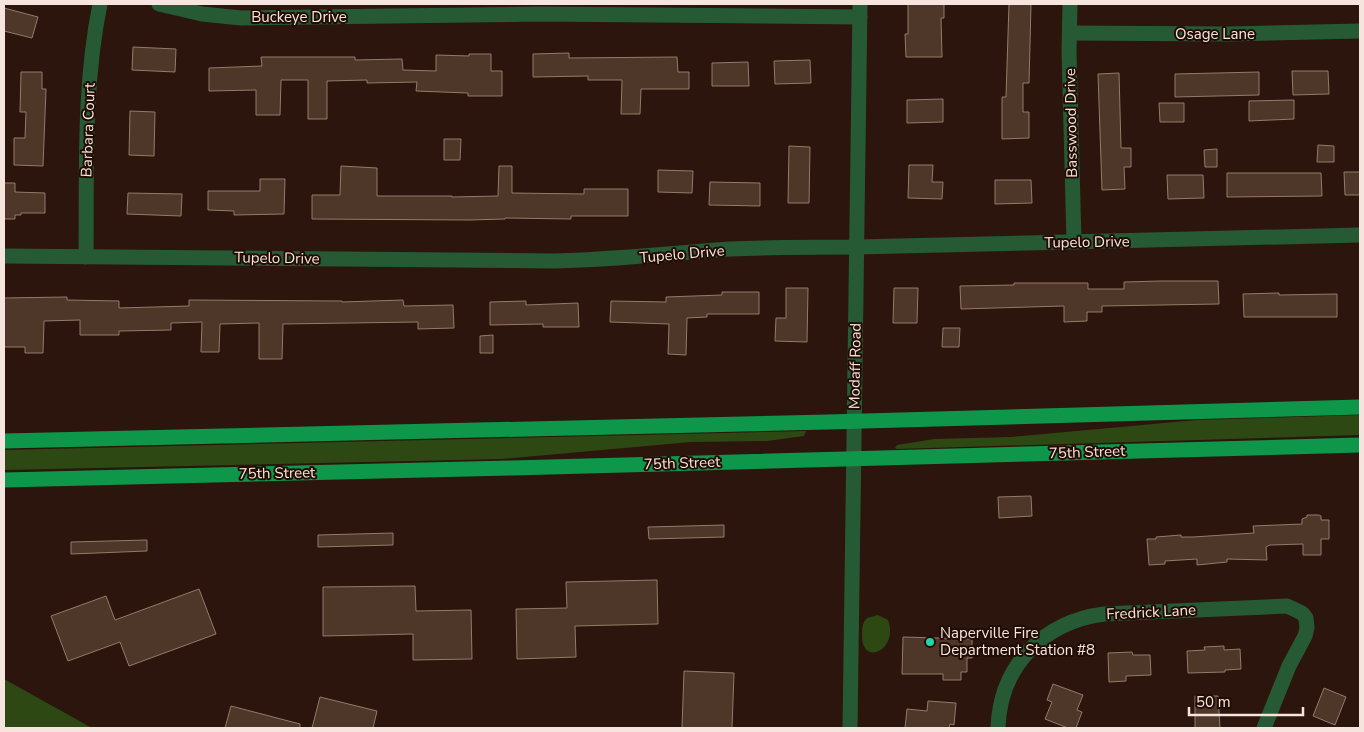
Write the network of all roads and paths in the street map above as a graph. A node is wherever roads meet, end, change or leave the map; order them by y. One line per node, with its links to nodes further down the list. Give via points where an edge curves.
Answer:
1 (100, 4): 11 (street, Barbara Court, via 87,101)
2 (159, 4): 4 (street, Buckeye Drive, via 202,14 241,18)
3 (1070, 4): 6 (street, Basswood Drive)
4 (860, 10): 9 (street, Modaff Road)
5 (1360, 31): 6 (street, Osage Lane, via 1228,34)
6 (1070, 32): 8 (street, Basswood Drive)
7 (1360, 235): 8 (street, Tupelo Drive)
8 (1074, 242): 9 (street, Tupelo Drive)
9 (856, 247): 11 (street, Tupelo Drive, via 730,249 552,261); 13 (street, Modaff Road)
10 (4, 256): 11 (street, Tupelo Drive)
11 (86, 257)
12 (1360, 407): 13 (main road)
13 (854, 421): 14 (main road); 16 (street, Modaff Road)
14 (4, 442)
15 (1360, 445): 16 (main road, 75th Street)
16 (854, 459): 17 (main road, 75th Street); 18 (street, Modaff Road)
17 (4, 480)
18 (850, 728)
19 (998, 728): 20 (street, Fredrick Lane, via 1005,687 1022,658 1053,631 1081,618 1104,614 1278,606 1296,609 1306,618 1305,636)
20 (1264, 728)

